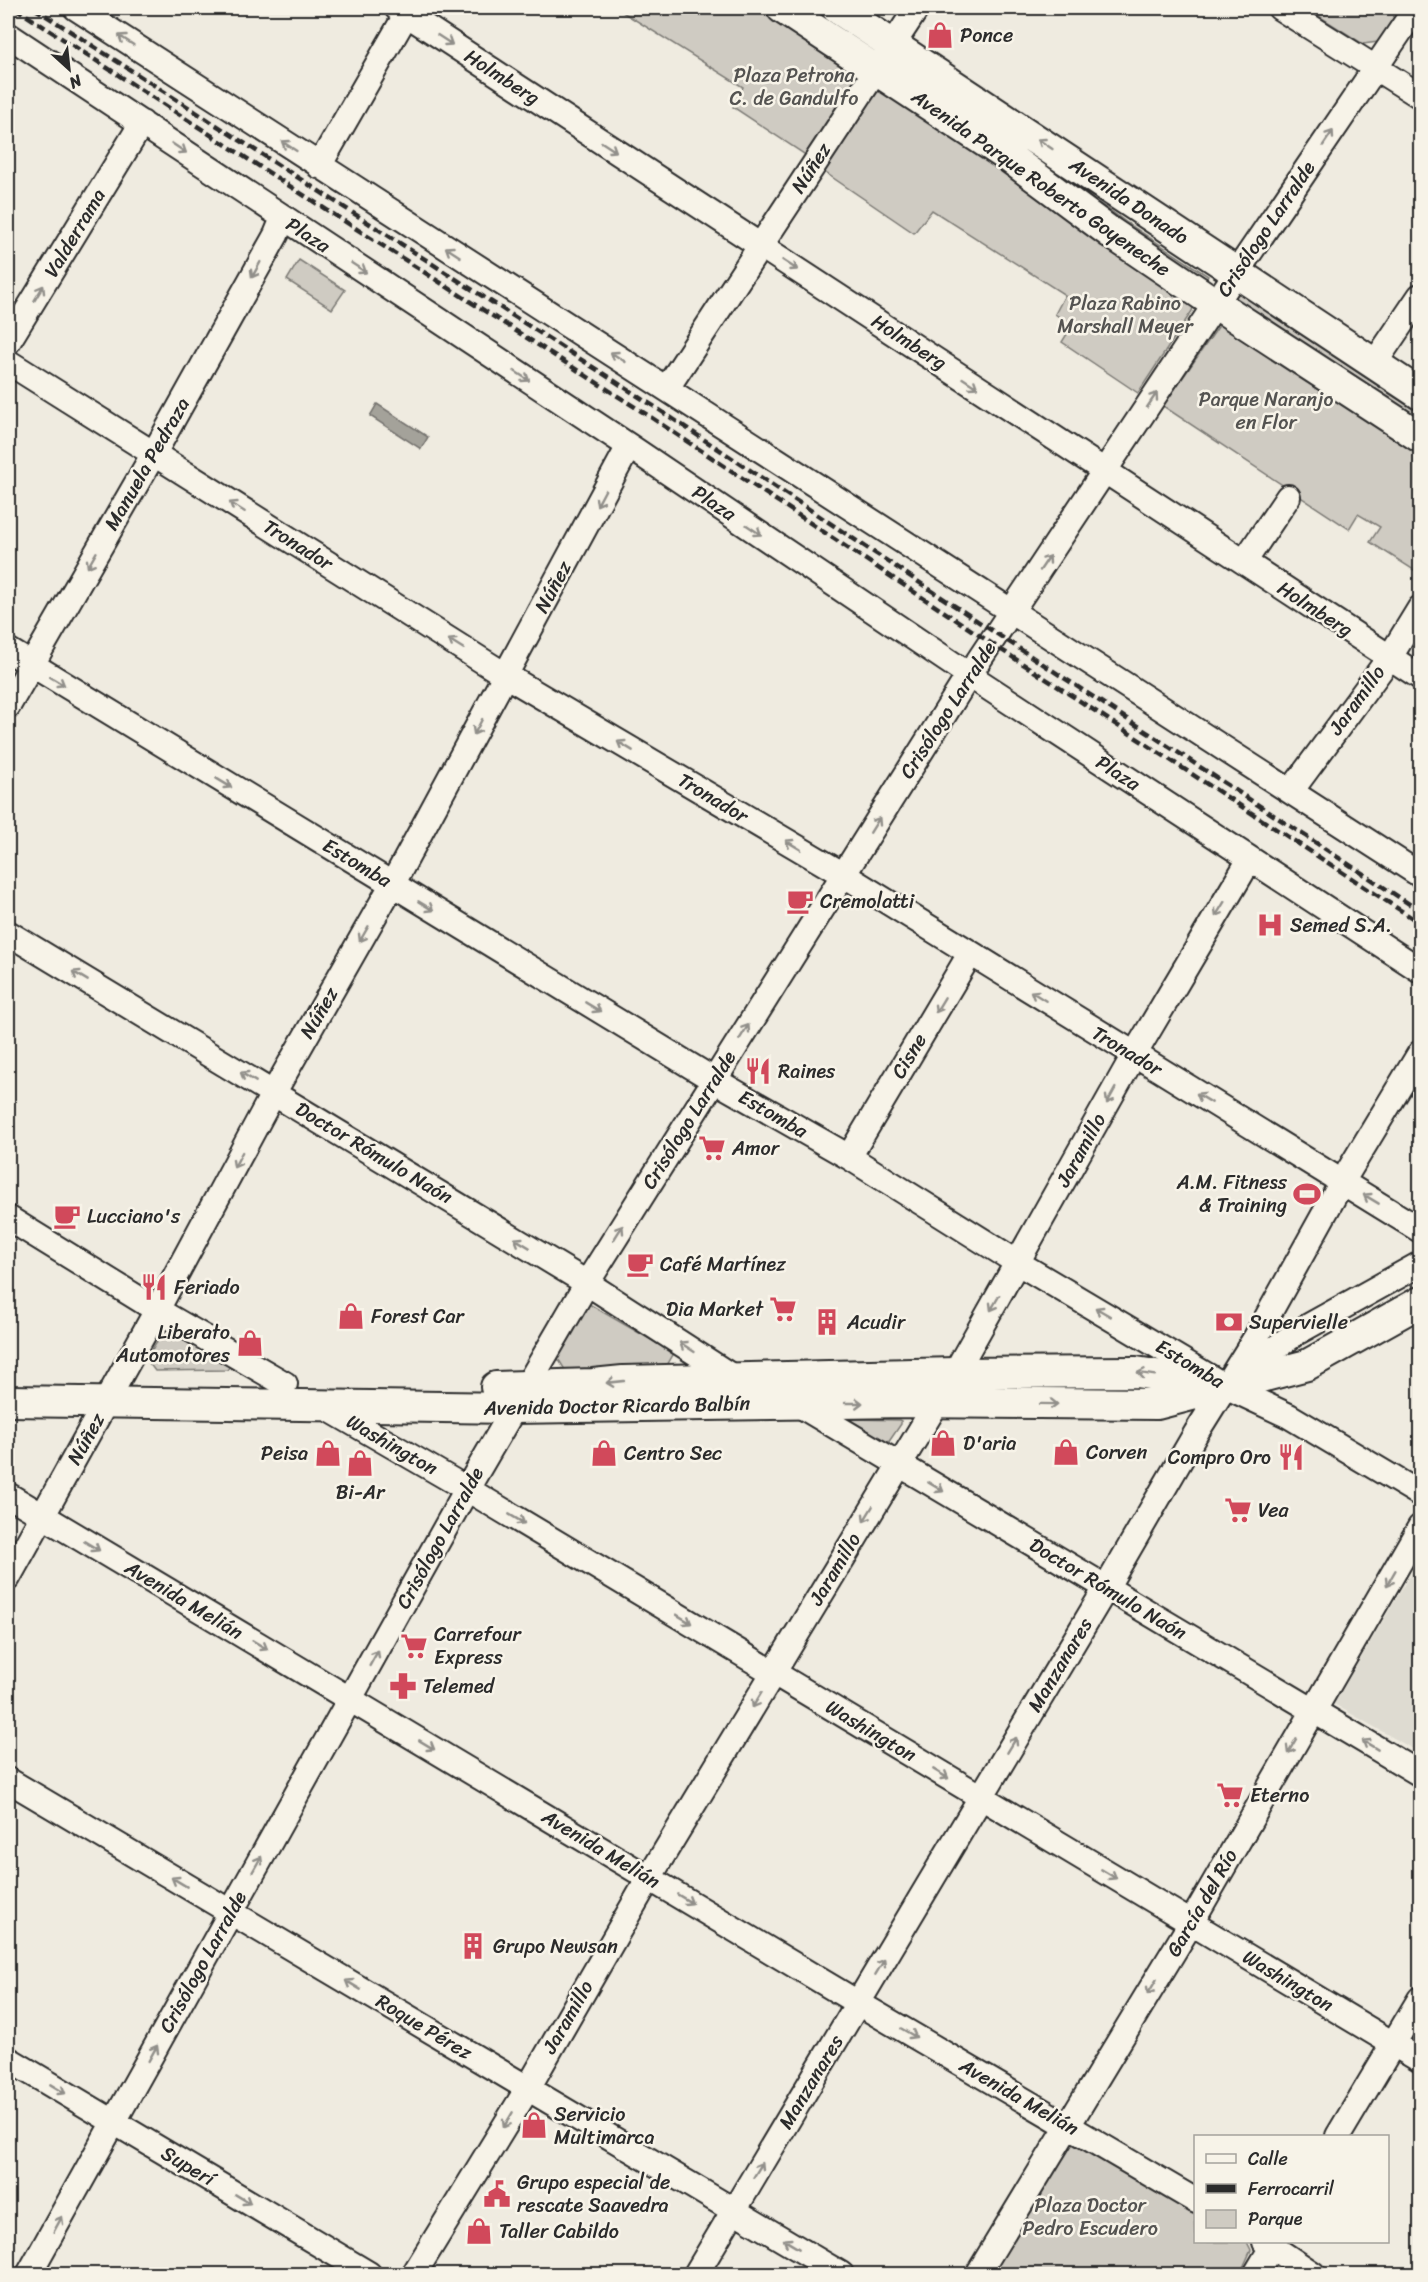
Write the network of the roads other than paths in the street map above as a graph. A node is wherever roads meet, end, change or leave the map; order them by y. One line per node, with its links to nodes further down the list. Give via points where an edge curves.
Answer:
1 (76, 8): 14 (street, one-way to 1)
2 (782, 8): 11 (main road, Avenida Parque Roberto Goyeneche)
3 (837, 8): 9 (main road, Avenida Donado)
4 (917, 8): 9 (street, Núñez)
5 (1280, 8): 10 (street)
6 (1416, 8): 10 (street, Crisólogo Larralde)
7 (404, 10): 14 (street); 16 (street, Holmberg, one-way to 16)
8 (8, 38): 13 (street, Plaza)
9 (893, 44): 11 (street, Núñez); 17 (main road, Avenida Donado, one-way to 9)
10 (1376, 68): 12 (street); 17 (street, Crisólogo Larralde, one-way to 10)
11 (877, 69): 16 (street, Núñez); 19 (main road, Avenida Parque Roberto Goyeneche)
12 (1420, 96)
13 (142, 123): 15 (street, Plaza, one-way to 15); 20 (street, Valderrama, one-way to 13)
14 (319, 166): 23 (street, one-way to 14)
15 (283, 218): 26 (street, Plaza, one-way to 26); 27 (street, Manuela Pedraza, one-way to 27)
16 (760, 245): 23 (street, Núñez); 28 (street, Holmberg, one-way to 28)
17 (1236, 273): 19 (street, Crisólogo Larralde); 22 (main road, Avenida Donado)
18 (1420, 296): 22 (street)
19 (1216, 304): 25 (main road, Avenida Parque Roberto Goyeneche); 28 (street, Crisólogo Larralde, one-way to 19)
20 (8, 342)
21 (8, 362): 27 (street, Tronador)
22 (1374, 364): 24 (main road, Avenida Donado)
23 (667, 388): 32 (street)
24 (1420, 394)
25 (1420, 436)
26 (629, 446): 36 (street, Núñez, one-way to 36); 37 (street, Plaza, one-way to 37)
27 (153, 455): 35 (street, Manuela Pedraza, one-way to 35); 36 (street, Tronador, one-way to 27)
28 (1105, 471): 30 (street, Holmberg); 32 (street, Crisólogo Larralde, one-way to 28)
29 (1288, 497): 30 (street)
30 (1244, 562): 34 (street, Holmberg)
31 (1420, 608): 34 (street, Jaramillo)
32 (1012, 612): 37 (street, Crisólogo Larralde); 40 (street)
33 (8, 650): 35 (street, Estomba)
34 (1390, 657): 38 (street, Holmberg); 40 (street, Jaramillo)
35 (31, 665): 39 (street, Manuela Pedraza); 44 (street, Estomba, one-way to 44)
36 (505, 675): 42 (street, Tronador, one-way to 36); 44 (street, Núñez, one-way to 44)
37 (969, 675): 41 (street, Plaza); 42 (street, Crisólogo Larralde, one-way to 37)
38 (1420, 677)
39 (8, 706)
40 (1291, 791): 43 (street)
41 (1250, 859): 47 (street, Plaza); 49 (street, Jaramillo, one-way to 49)
42 (844, 875): 46 (street, Tronador); 50 (street, Crisólogo Larralde, one-way to 42)
43 (1420, 875)
44 (392, 885): 50 (street, Estomba, one-way to 50); 51 (street, Núñez, one-way to 51)
45 (8, 933): 51 (street, Doctor Rómulo Naón, one-way to 45)
46 (970, 954): 49 (street, Tronador, one-way to 46); 52 (street, Cisne, one-way to 52)
47 (1420, 970)
48 (1420, 1053): 53 (street, Manzanares)
49 (1134, 1055): 53 (street, Tronador, one-way to 49); 56 (street, Jaramillo, one-way to 56)
50 (714, 1080): 52 (street, Estomba); 59 (street, Crisólogo Larralde, one-way to 50)
51 (274, 1092): 59 (street, Doctor Rómulo Naón, one-way to 51); 61 (street, Núñez, one-way to 61)
52 (849, 1157): 56 (street, Estomba)
53 (1342, 1182): 55 (street, Tronador, one-way to 53); 67 (street, Manzanares)
54 (8, 1218): 61 (street)
55 (1420, 1230)
56 (1018, 1263): 63 (street, Jaramillo, one-way to 63); 67 (street, Estomba, one-way to 56)
57 (1420, 1264): 67 (street, Avenida Doctor Ricardo Balbín, via 1296,1334)
58 (1420, 1282): 67 (main road)
59 (587, 1283): 64 (street, Doctor Rómulo Naón, one-way to 59); 69 (street, Crisólogo Larralde)
60 (1420, 1302): 67 (main road, via 1307,1365)
61 (157, 1310): 66 (street); 68 (street, Núñez)
62 (1420, 1317): 67 (street, Avenida Doctor Ricardo Balbín, via 1311,1378)
63 (955, 1373): 64 (main road, Avenida Doctor Ricardo Balbín); 67 (main road, Avenida Doctor Ricardo Balbín, one-way to 63, via 1136,1372); 71 (street, Jaramillo)
64 (736, 1379): 69 (main road, Avenida Doctor Ricardo Balbín, one-way to 69, via 623,1381)
65 (8, 1380): 68 (main road, Avenida Doctor Ricardo Balbín)
66 (285, 1384): 68 (main road, Avenida Doctor Ricardo Balbín); 69 (main road, Avenida Doctor Ricardo Balbín)
67 (1225, 1386): 71 (main road, Avenida Doctor Ricardo Balbín, one-way to 67, via 1156,1404); 76 (street, Estomba, via 1289,1416); 81 (street, Manzanares)
68 (111, 1393): 70 (main road, Avenida Doctor Ricardo Balbín); 73 (main road, Avenida Doctor Ricardo Balbín); 78 (street, Núñez)
69 (519, 1397): 72 (main road, Avenida Doctor Ricardo Balbín); 73 (main road, Avenida Doctor Ricardo Balbín); 75 (street, Crisólogo Larralde)
70 (8, 1401)
71 (937, 1402): 72 (main road, Avenida Doctor Ricardo Balbín, one-way to 71); 74 (street, Jaramillo)
72 (796, 1403): 74 (street, Doctor Rómulo Naón)
73 (321, 1404): 75 (street, Washington)
74 (898, 1464): 81 (street, Doctor Rómulo Naón, one-way to 81); 82 (street, Jaramillo, one-way to 82)
75 (467, 1489): 82 (street, Washington, one-way to 82); 83 (street, Crisólogo Larralde, one-way to 75)
76 (1420, 1494)
77 (8, 1496): 78 (street, Avenida Melián)
78 (42, 1516): 80 (street, Núñez); 83 (street, Avenida Melián, one-way to 83)
79 (1420, 1527): 84 (street, García del Río, one-way to 84)
80 (8, 1578)
81 (1106, 1588): 84 (street, Doctor Rómulo Naón); 87 (street, Manzanares, one-way to 81)
82 (773, 1672): 87 (street, Washington, one-way to 87); 88 (street, Jaramillo, one-way to 88)
83 (351, 1700): 88 (street, Avenida Melián, one-way to 88); 89 (street, Crisólogo Larralde, one-way to 83)
84 (1313, 1711): 85 (street, Doctor Rómulo Naón, one-way to 84); 90 (street, García del Río, one-way to 90)
85 (1420, 1774)
86 (8, 1780): 89 (street, Roque Pérez, one-way to 86)
87 (981, 1798): 90 (street, Washington, one-way to 90); 92 (street, Manzanares, one-way to 87)
88 (649, 1878): 92 (street, Avenida Melián, one-way to 92); 96 (street, Jaramillo)
89 (230, 1912): 96 (street, Roque Pérez, one-way to 89); 97 (street, Crisólogo Larralde, one-way to 89)
90 (1191, 1923): 93 (street, Washington); 98 (street, García del Río, one-way to 98)
91 (1420, 1999): 93 (street)
92 (858, 2003): 98 (street, Avenida Melián, one-way to 98); 101 (street, Manzanares, one-way to 92)
93 (1394, 2044): 95 (street, Washington); 99 (street)
94 (8, 2059): 97 (street, Superí, one-way to 97)
95 (1420, 2060)
96 (528, 2088): 101 (street, Roque Pérez); 105 (street, Jaramillo, one-way to 105)
97 (115, 2122): 103 (street, Crisólogo Larralde, one-way to 97); 104 (street, Superí, one-way to 104)
98 (1068, 2126): 100 (street, Avenida Melián); 108 (street, García del Río)
99 (1339, 2135)
100 (1194, 2200)
101 (735, 2210): 106 (street, Manzanares); 107 (street, Roque Pérez, one-way to 101)
102 (1270, 2243): 109 (street); 110 (street); 111 (street)
103 (29, 2274)
104 (369, 2274)
105 (414, 2274)
106 (696, 2274)
107 (842, 2274)
108 (978, 2274)
109 (1256, 2274)
110 (1280, 2274)
111 (1313, 2274)

